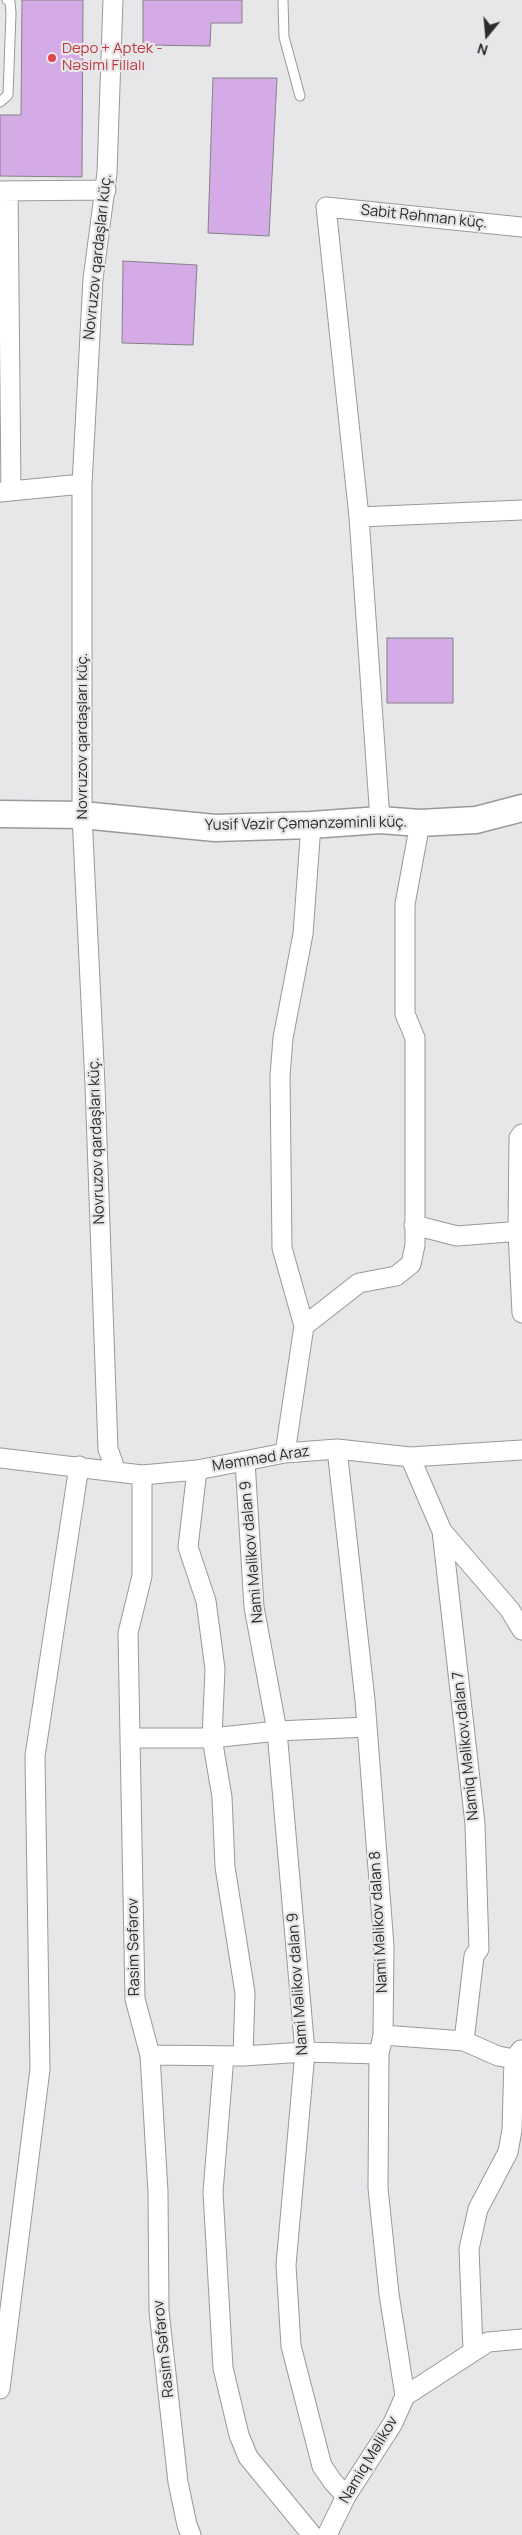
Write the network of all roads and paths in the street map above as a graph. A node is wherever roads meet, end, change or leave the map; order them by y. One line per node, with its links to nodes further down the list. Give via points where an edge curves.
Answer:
1 (7, 0): 5 (lane, via 11,13 8,95)
2 (113, 0): 6 (street, Novruzov qardaşları küç.)
3 (283, 0): 4 (lane, via 284,37)
4 (300, 96)
5 (0, 102)
6 (106, 190): 7 (street); 9 (street, Novruzov qardaşları küç., via 93,279)
7 (4, 191): 10 (street)
8 (522, 227): 12 (street, Sabit Rəhman küç., via 326,207)
9 (82, 484): 10 (street); 15 (street, Novruzov qardaşları küç.)
10 (6, 492)
11 (522, 510): 12 (street)
12 (359, 517): 16 (street)
13 (522, 808): 17 (main road, Yusif Vəzir Çəmənzəminli küç., via 476,820)
14 (0, 814): 15 (main road, Yusif Vəzir Çəmənzəminli küç.)
15 (82, 815): 18 (main road, Yusif Vəzir Çəmənzəminli küç., via 215,828); 32 (street, Novruzov qardaşları küç., via 96,1085 108,1449)
16 (380, 820): 17 (main road, Yusif Vəzir Çəmənzəminli küç.); 18 (main road, Yusif Vəzir Çəmənzəminli küç.)
17 (420, 823): 20 (street, via 405,904 405,1014 415,1038)
18 (312, 825): 23 (street, via 303,934 283,1038 280,1076 282,1248)
19 (522, 1134): 21 (street)
20 (414, 1225): 21 (street, via 457,1236); 23 (street, via 415,1245 411,1264 404,1272 359,1284)
21 (520, 1232): 22 (street)
22 (522, 1313)
23 (304, 1326): 26 (street)
24 (337, 1449): 26 (street, Məmməd Araz); 27 (street, Məmməd Araz); 36 (street, Nami Məlikov dalan 8)
25 (522, 1450): 27 (street, Məmməd Araz)
26 (285, 1452): 29 (street, Məmməd Araz)
27 (410, 1457): 34 (street, Namiq Məlikov,dalan 7)
28 (0, 1458): 30 (street, Məmməd Araz)
29 (245, 1461): 31 (street, Məmməd Araz); 37 (street, Nami Məlikov dalan 9, via 254,1607)
30 (79, 1466): 32 (street, Məmməd Araz); 49 (street, via 35,1756 40,2069)
31 (197, 1470): 33 (street, Məmməd Araz); 39 (street, via 188,1547 206,1601 215,1669)
32 (116, 1471): 33 (street, Məmməd Araz)
33 (142, 1475): 38 (street, Rasim Səfərov, via 142,1576 128,1633)
34 (442, 1531): 35 (street, via 510,1610); 41 (street, Namiq Məlikov,dalan 7, via 475,1824 478,1949 474,1956)
35 (522, 1630)
36 (367, 1727): 37 (street); 40 (street, Nami Məlikov dalan 8, via 384,1946)
37 (277, 1731): 39 (street); 42 (street, Nami Məlikov dalan 9)
38 (131, 1738): 39 (street); 45 (street, Rasim Səfərov, via 135,1999)
39 (212, 1738): 46 (street, via 222,1797 225,1867 245,1993)
40 (383, 2035): 41 (street); 43 (street, Nami Məlikov dalan 8)
41 (464, 2041): 44 (street, via 498,2056)
42 (305, 2052): 43 (street); 46 (street); 51 (street, Nami Məlikov dalan 9, via 286,2265 291,2346 322,2466)
43 (379, 2054): 50 (street, Nami Məlikov dalan 8, via 378,2188)
44 (518, 2054): 48 (street, via 508,2152 478,2210 469,2249)
45 (150, 2055): 46 (street); 52 (street, Rasim Səfərov, via 158,2192 159,2311 178,2482)
46 (233, 2056): 53 (street, via 213,2192 223,2368 239,2435 248,2457)
47 (522, 2339): 48 (street, via 488,2342)
48 (473, 2350): 50 (street)
49 (0, 2389)
50 (404, 2396): 51 (street, Namiq Məlikov, via 393,2423)
51 (346, 2496): 54 (street, Namiq Məlikov)
52 (191, 2535)
53 (312, 2535)
54 (327, 2535)

